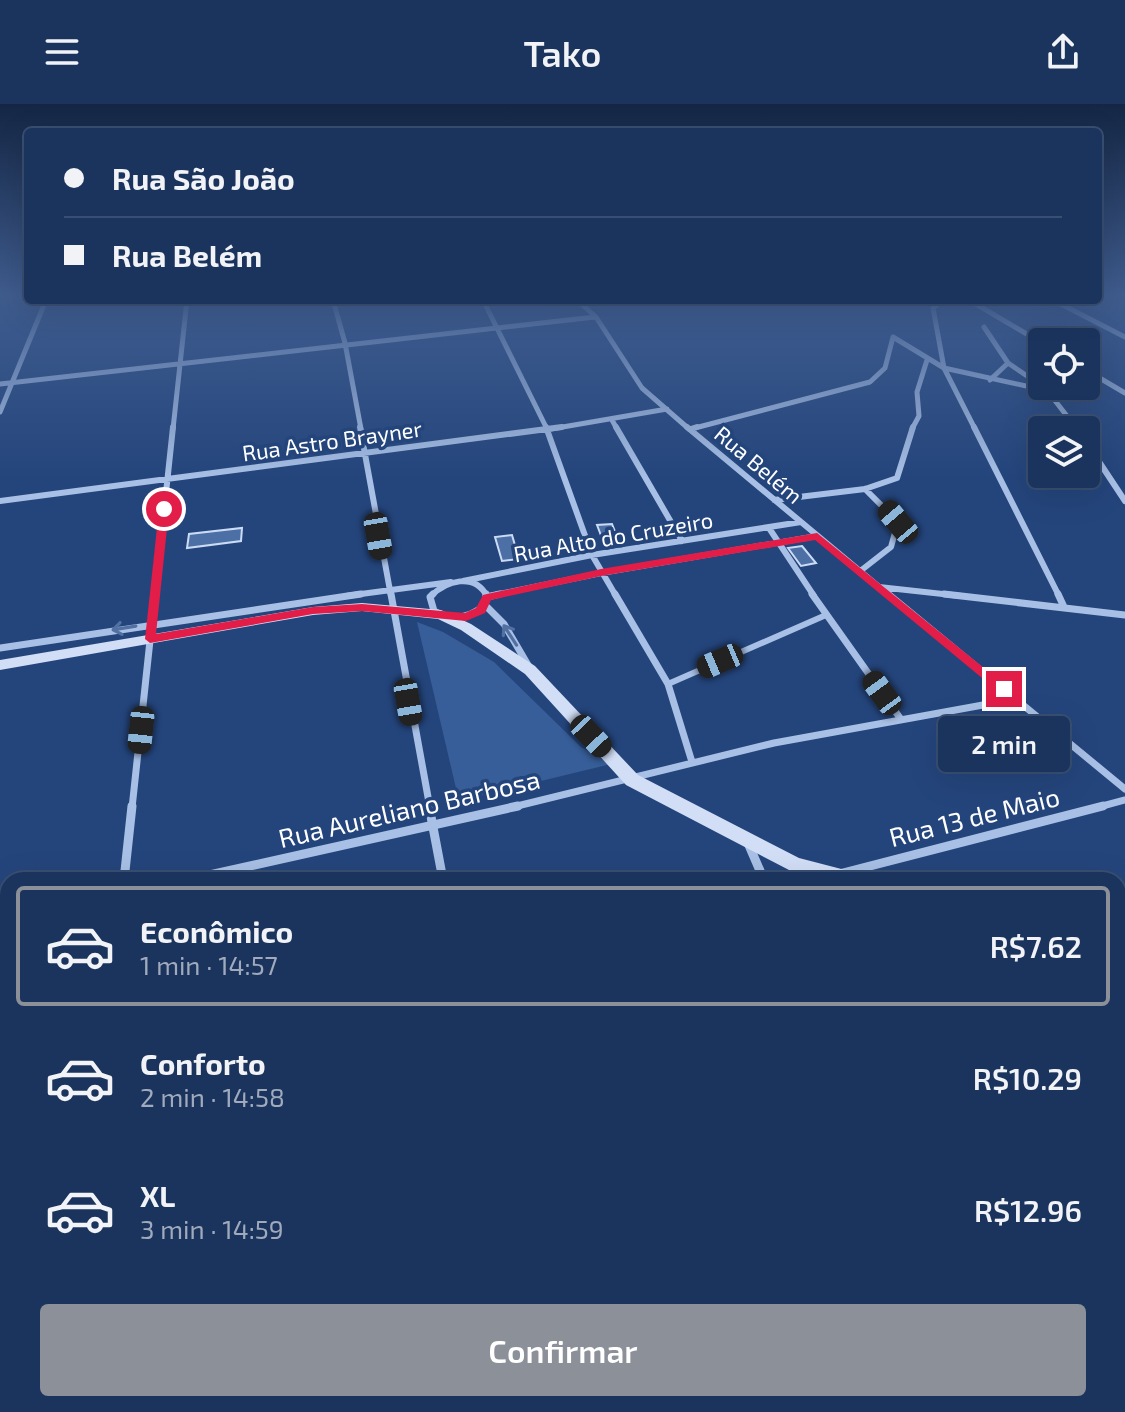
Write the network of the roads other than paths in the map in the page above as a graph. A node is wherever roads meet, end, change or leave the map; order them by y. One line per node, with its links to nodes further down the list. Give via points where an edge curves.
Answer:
1 (23, 357): 18 (street)
2 (181, 357): 12 (street)
3 (223, 357): 12 (street)
4 (347, 357): 27 (street)
5 (512, 357): 26 (street)
6 (620, 357): 22 (street, Rua Belém, via 632,376)
7 (890, 357): 25 (street, via 882,375 870,382)
8 (923, 357): 11 (street)
9 (942, 357): 14 (street)
10 (1004, 357): 13 (street)
11 (927, 360): 14 (street); 30 (street, via 917,392 919,416 897,478)
12 (180, 362): 18 (street); 29 (street)
13 (1008, 363): 15 (street); 17 (street)
14 (944, 368): 17 (street); 47 (street)
15 (1028, 377)
16 (1100, 378): 21 (street)
17 (990, 380): 20 (street)
18 (13, 382): 19 (street); 23 (street)
19 (0, 384)
20 (1028, 387)
21 (1125, 393)
22 (667, 409): 24 (street, Rua Astro Brayner); 25 (street, Rua Belém)
23 (0, 412)
24 (612, 420): 26 (street, Rua Astro Brayner); 37 (street)
25 (691, 429): 31 (street, Rua Belém)
26 (547, 430): 27 (street, Rua Astro Brayner); 39 (street)
27 (364, 454): 29 (street, Rua Astro Brayner); 45 (street)
28 (1100, 463): 33 (street)
29 (167, 481): 32 (street, Rua Astro Brayner); 52 (street)
30 (865, 489): 31 (street); 40 (street, via 898,522 897,537 892,549)
31 (774, 500): 34 (street, Rua Belém)
32 (0, 501)
33 (1125, 501)
34 (801, 522): 35 (street, Rua Alto do Cruzeiro); 36 (street, Rua Belém)
35 (769, 528): 37 (street, Rua Alto do Cruzeiro); 38 (street, Rua Belém)
36 (817, 536): 38 (street, Rua Alto do Cruzeiro); 40 (street, Rua Belém)
37 (682, 541): 39 (street, Rua Alto do Cruzeiro)
38 (779, 544): 41 (street, Rua Alto do Cruzeiro); 50 (street, Rua Belém)
39 (592, 555): 41 (street); 42 (street, Rua Alto do Cruzeiro)
40 (859, 572): 44 (street, Rua Belém)
41 (601, 573): 46 (street, Rua Alto do Cruzeiro); 57 (street)
42 (463, 581): 43 (street); 46 (street, via 482,588)
43 (451, 582): 45 (street); 49 (street, via 430,597)
44 (877, 587): 47 (street); 58 (street, Rua Belém)
45 (388, 590): 48 (street); 52 (street)
46 (486, 601): 49 (street, via 466,617); 56 (street, one-way to 46)
47 (1064, 607): 51 (street)
48 (391, 609): 49 (main road); 53 (main road, via 313,611); 64 (street)
49 (441, 615): 56 (main road)
50 (826, 615): 57 (lane); 59 (street, Rua Belém)
51 (1125, 615)
52 (152, 623): 53 (street); 54 (street, one-way to 54)
53 (150, 639): 55 (main road); 66 (street)
54 (0, 648)
55 (0, 665)
56 (530, 670): 61 (main road)
57 (668, 684): 60 (street)
58 (1016, 699): 59 (street, Rua Aureliano Barbosa); 62 (street, Rua Belém)
59 (900, 718): 60 (street, Rua Aureliano Barbosa)
60 (692, 762): 61 (street, Rua Aureliano Barbosa)
61 (632, 780): 64 (street, Rua Aureliano Barbosa); 65 (main road)
62 (1125, 789)
63 (1125, 800): 71 (street, Rua 13 de Maio)
64 (431, 826): 67 (street, Rua Aureliano Barbosa); 68 (street)
65 (747, 842): 69 (street); 70 (main road)
66 (125, 872)
67 (223, 872)
68 (441, 872)
69 (760, 872)
70 (822, 872)
71 (846, 872)

